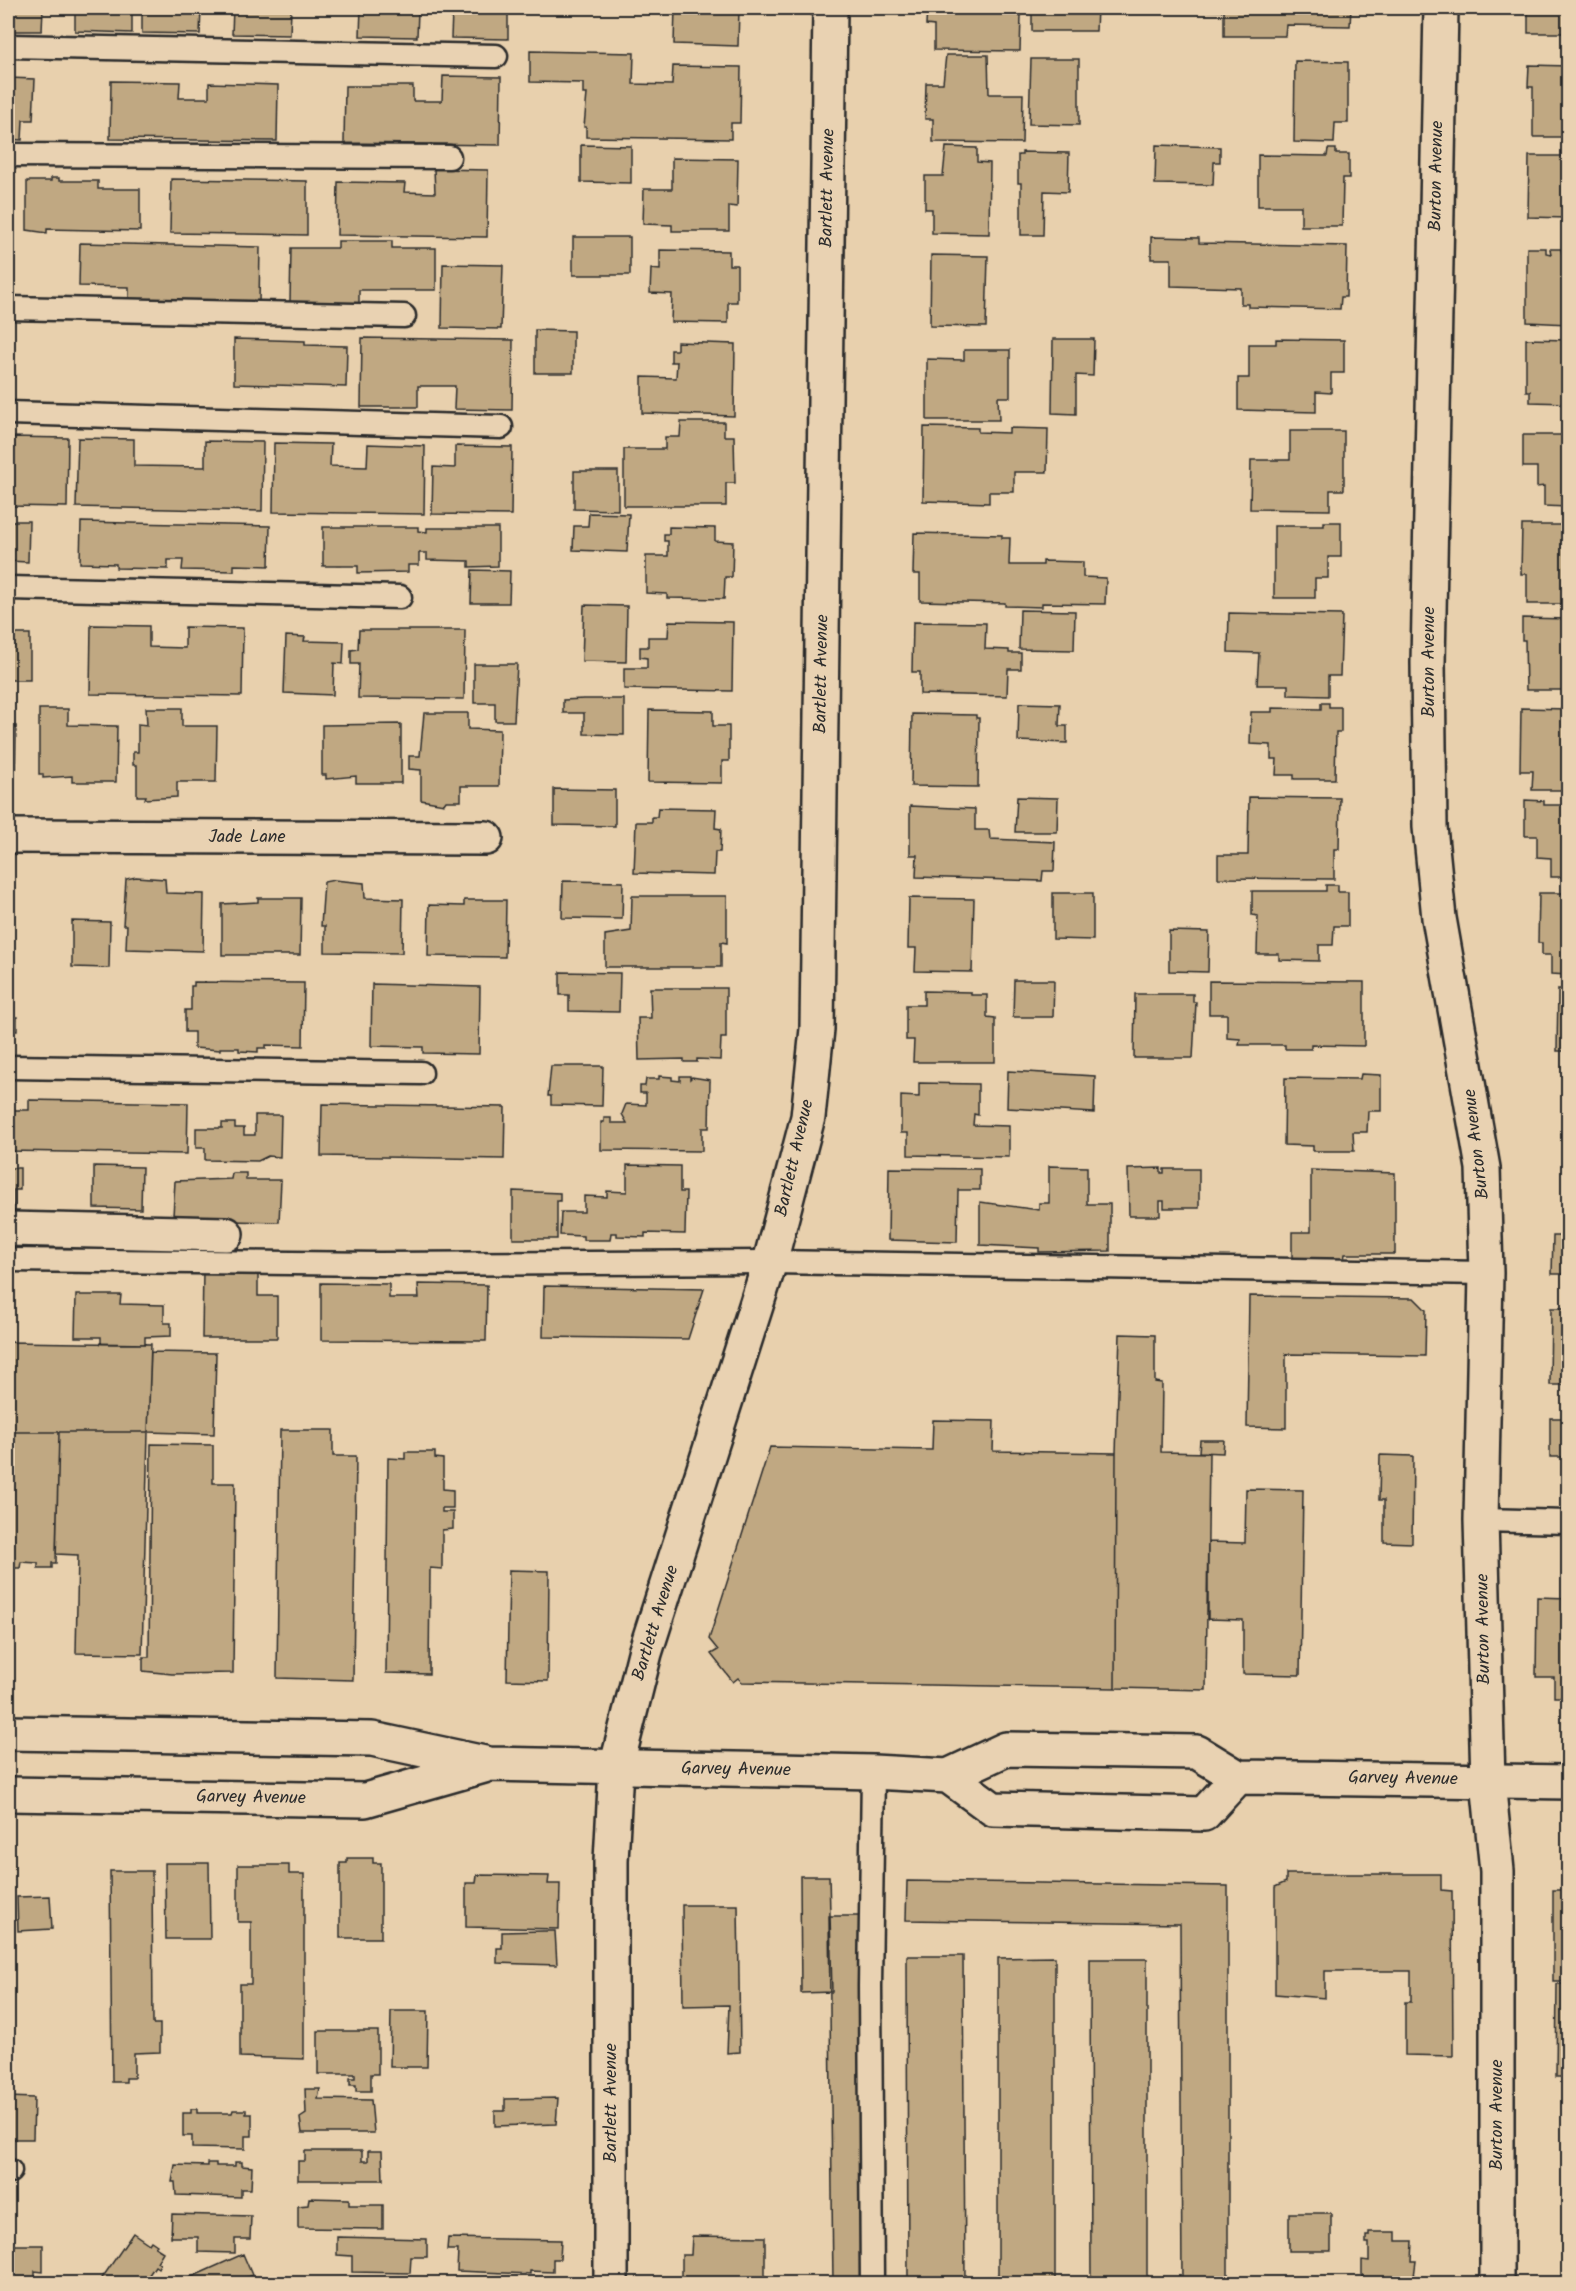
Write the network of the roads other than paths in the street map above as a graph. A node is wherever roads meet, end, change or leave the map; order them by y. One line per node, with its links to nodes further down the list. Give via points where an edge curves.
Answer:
1 (830, 8): 20 (street, Bartlett Avenue, via 817,1029 808,1117)
2 (1441, 8): 21 (street, Burton Avenue, via 1428,651 1430,827 1439,918 1483,1168)
3 (8, 46): 4 (lane)
4 (496, 56)
5 (8, 155): 6 (lane)
6 (448, 157)
7 (8, 308): 8 (lane)
8 (404, 316)
9 (8, 413): 10 (lane)
10 (501, 427)
11 (8, 588): 12 (lane)
12 (400, 597)
13 (8, 836): 14 (street, Jade Lane)
14 (486, 838)
15 (8, 1067): 16 (lane)
16 (421, 1073)
17 (8, 1228): 18 (street)
18 (226, 1233)
19 (8, 1260): 20 (lane, via 379,1264)
20 (770, 1262): 21 (lane); 26 (street, Bartlett Avenue, via 645,1653)
21 (1486, 1273): 22 (street, Burton Avenue)
22 (1481, 1520): 23 (lane); 30 (street, Burton Avenue)
23 (1569, 1522)
24 (8, 1733): 25 (street, Garvey Avenue, via 372,1739)
25 (489, 1764): 26 (street, Garvey Avenue); 32 (street, Garvey Avenue, via 365,1800)
26 (616, 1768): 27 (street, Garvey Avenue); 33 (street, Bartlett Avenue, via 611,1861)
27 (873, 1772): 28 (street, Garvey Avenue); 34 (lane)
28 (948, 1776): 29 (street, Garvey Avenue, via 1006,1749 1197,1752); 29 (street, via 993,1809 1204,1815)
29 (1238, 1777): 30 (street, Garvey Avenue)
30 (1488, 1780): 31 (street, Garvey Avenue); 35 (street, Burton Avenue, via 1497,1871)
31 (1569, 1782)
32 (8, 1794)
33 (611, 2283)
34 (872, 2283)
35 (1497, 2283)

